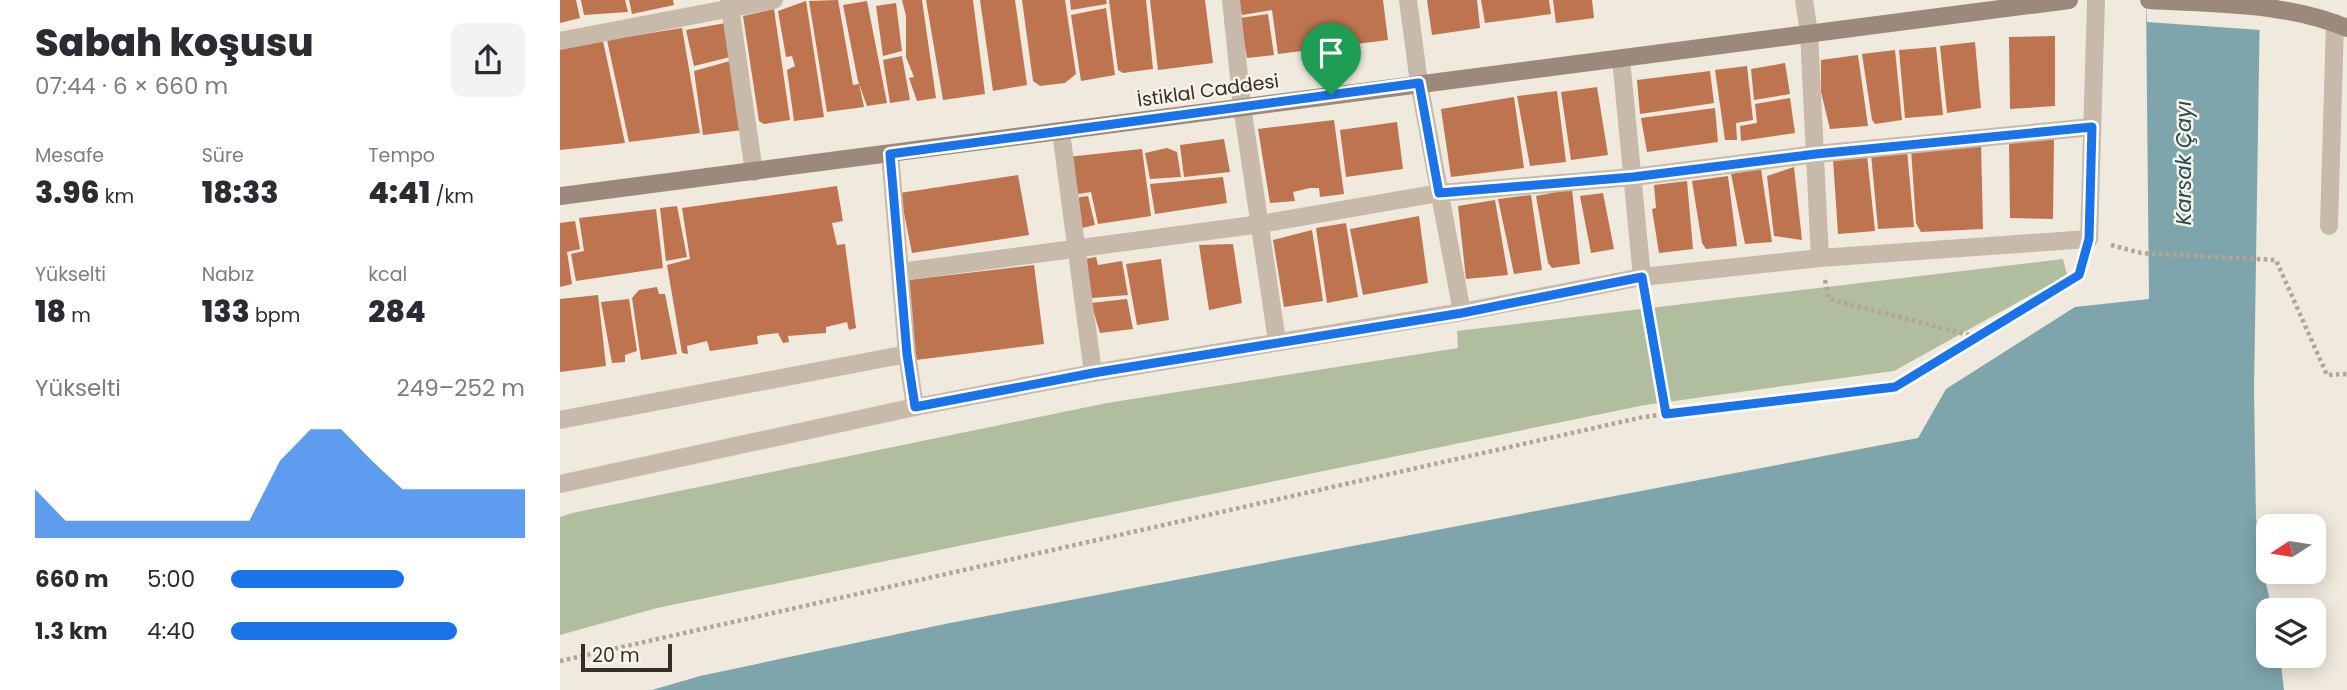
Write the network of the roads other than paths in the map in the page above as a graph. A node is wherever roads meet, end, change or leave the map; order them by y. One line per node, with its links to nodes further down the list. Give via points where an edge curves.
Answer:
1 (774, 0): 8 (street)
2 (1231, 0): 15 (street)
3 (1408, 0): 14 (street)
4 (1804, 0): 11 (street)
5 (2069, 0): 11 (main road, İstiklal Caddesi)
6 (2096, 0): 16 (street)
7 (2149, 0): 9 (main road)
8 (730, 4): 12 (street); 20 (street)
9 (2296, 6): 10 (main road)
10 (2341, 26): 25 (street)
11 (1809, 33): 13 (main road, İstiklal Caddesi); 19 (street)
12 (560, 41)
13 (1621, 59): 14 (main road, İstiklal Caddesi); 21 (street)
14 (1419, 83): 15 (main road, İstiklal Caddesi); 22 (street)
15 (1242, 106): 17 (main road, İstiklal Caddesi); 24 (street)
16 (2092, 127): 19 (street); 27 (street, via 2089,239)
17 (1061, 132): 18 (main road, İstiklal Caddesi); 26 (street)
18 (890, 154): 20 (main road, İstiklal Caddesi); 28 (street)
19 (1816, 154): 21 (street); 27 (street)
20 (754, 172): 23 (main road, İstiklal Caddesi)
21 (1633, 177): 22 (street); 29 (street)
22 (1439, 193): 24 (street); 30 (street)
23 (560, 196)
24 (1261, 223): 26 (street); 31 (street)
25 (2329, 226)
26 (1076, 249): 28 (street); 33 (street)
27 (1820, 258): 29 (street)
28 (900, 272): 32 (street)
29 (1642, 277): 30 (street)
30 (1462, 313): 31 (street)
31 (1277, 341): 33 (street)
32 (907, 354): 34 (street); 35 (street)
33 (1093, 373): 34 (street)
34 (915, 407): 36 (street)
35 (560, 420)
36 (560, 484)

